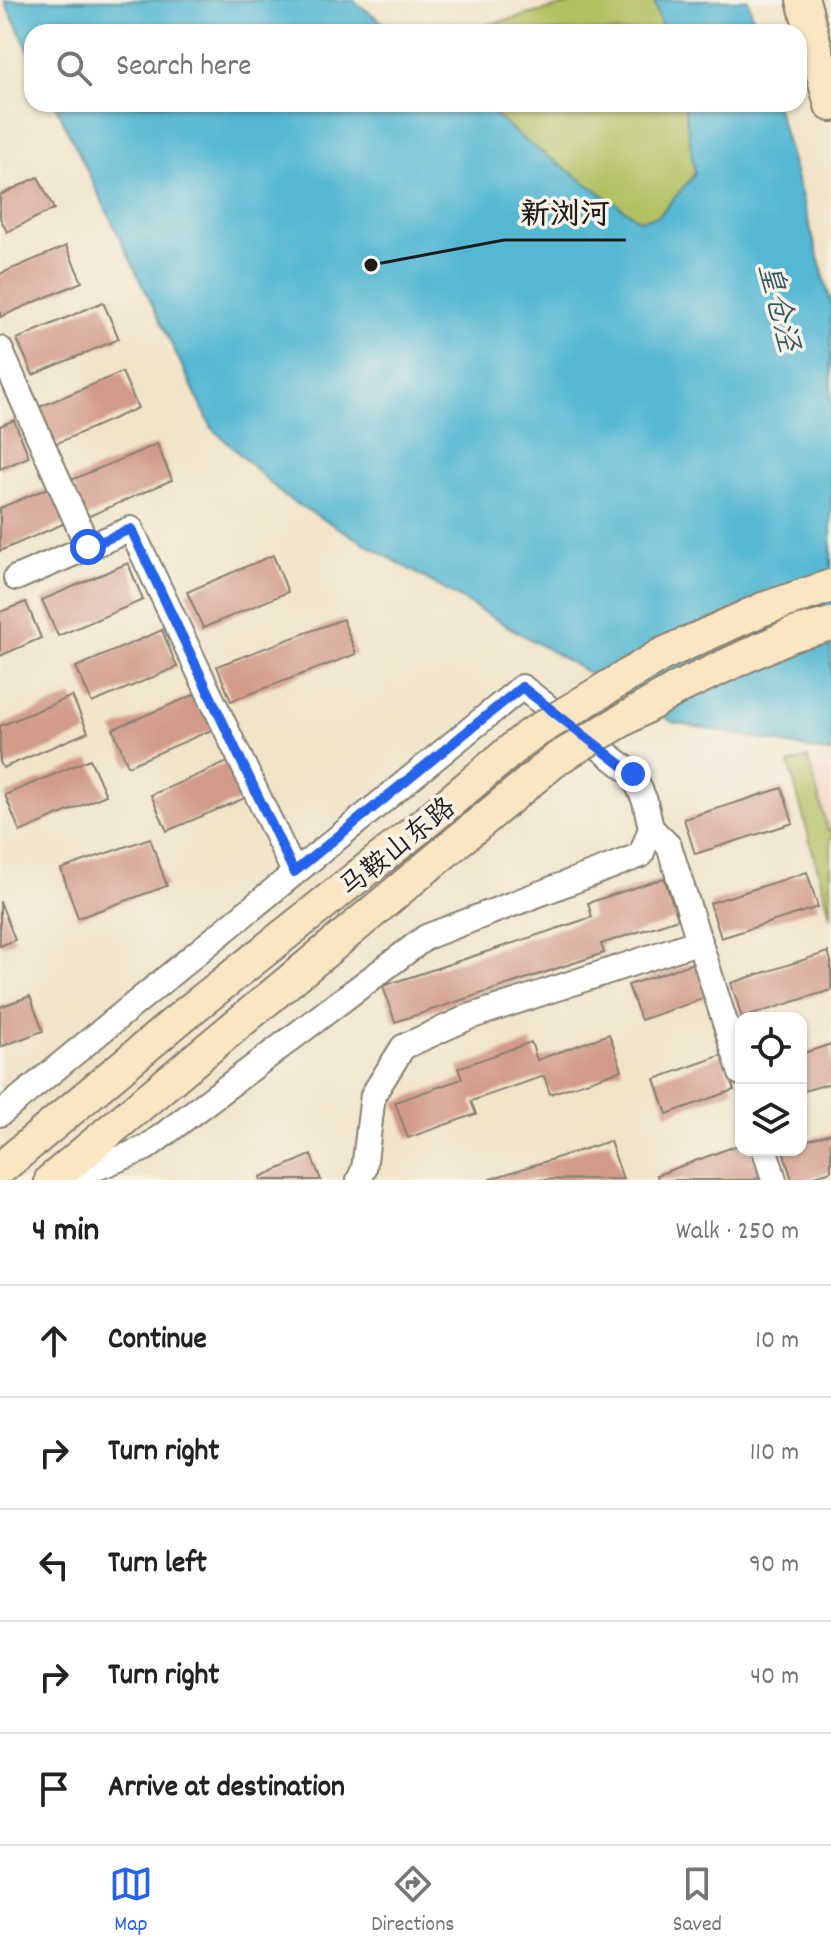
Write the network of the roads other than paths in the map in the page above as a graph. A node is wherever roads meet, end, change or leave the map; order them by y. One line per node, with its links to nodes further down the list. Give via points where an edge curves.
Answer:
1 (803, 0): 2 (main road)
2 (831, 105)
3 (0, 349): 4 (street)
4 (88, 547): 5 (street); 9 (street, via 131,529)
5 (16, 578)
6 (831, 586): 14 (main road, 马鞍山东路, bridge, via 763,609 661,655 528,736)
7 (831, 624): 15 (main road, 马鞍山东路, bridge, via 791,635 678,688 558,758)
8 (651, 828): 9 (street, via 633,774 522,687); 10 (street, via 669,846); 16 (street, via 641,855 426,937 146,1148)
9 (294, 872): 12 (street)
10 (700, 941): 11 (street); 17 (street, via 469,1017 403,1047 373,1095)
11 (735, 1054)
12 (0, 1114)
13 (767, 1156): 18 (street)
14 (0, 1169)
15 (51, 1180)
16 (66, 1180)
17 (359, 1180)
18 (774, 1180)

